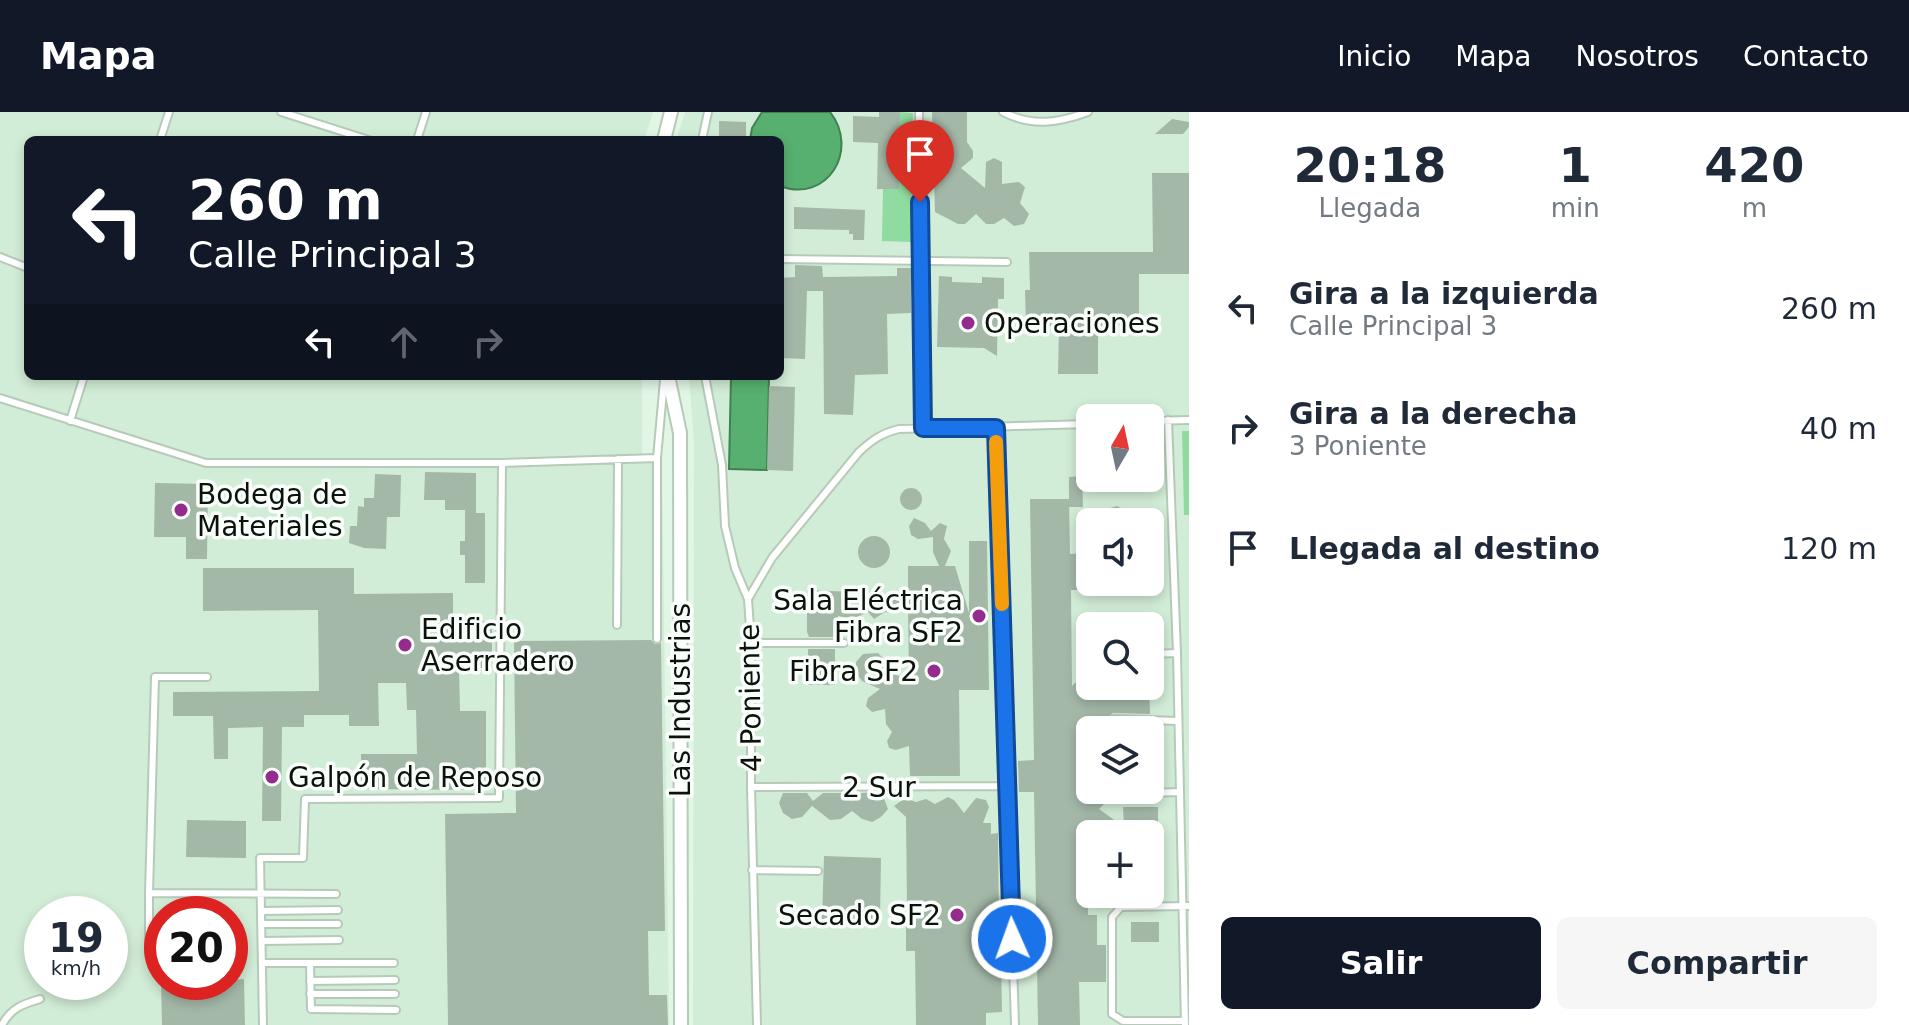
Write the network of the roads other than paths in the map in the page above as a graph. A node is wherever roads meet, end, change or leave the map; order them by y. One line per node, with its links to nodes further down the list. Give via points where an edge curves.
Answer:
1 (169, 112): 9 (lane)
2 (281, 112): 10 (lane)
3 (426, 112): 11 (lane)
4 (671, 112): 12 (street)
5 (708, 112): 13 (lane)
6 (919, 112): 16 (lane)
7 (1003, 112): 8 (lane, via 1027,122 1052,123)
8 (1088, 112)
9 (161, 136)
10 (356, 136)
11 (418, 136)
12 (665, 136)
13 (703, 136)
14 (0, 257): 18 (lane)
15 (784, 259): 16 (lane)
16 (920, 261): 17 (lane); 29 (lane)
17 (1007, 262)
18 (24, 266)
19 (83, 380): 27 (lane)
20 (666, 380): 31 (lane)
21 (667, 380): 72 (street, Las Industrias, via 680,433)
22 (706, 380): 34 (lane, 4 Poniente, via 719,447 727,537)
23 (0, 398): 27 (lane)
24 (1164, 420): 25 (lane)
25 (1168, 420): 26 (lane); 40 (lane)
26 (1189, 420)
27 (70, 421): 33 (lane, via 206,463)
28 (1076, 425): 30 (lane)
29 (923, 428): 30 (lane); 34 (lane, via 886,432 871,440 772,558)
30 (996, 428): 44 (lane)
31 (657, 458): 32 (lane); 36 (lane)
32 (618, 459): 33 (lane); 35 (lane)
33 (502, 463): 51 (lane, via 499,798 305,799 303,858 260,858)
34 (748, 599): 37 (lane, 4 Poniente)
35 (617, 625)
36 (657, 639)
37 (751, 643): 38 (lane); 45 (lane, 4 Poniente)
38 (844, 643)
39 (1164, 653): 40 (lane)
40 (1177, 653): 43 (lane)
41 (207, 677): 50 (lane, via 155,677)
42 (1164, 721): 43 (lane)
43 (1178, 721): 46 (lane)
44 (1008, 786): 45 (lane, 2 Sur); 74 (lane)
45 (751, 787): 48 (lane, 4 Poniente)
46 (1180, 792): 47 (lane); 53 (lane)
47 (1164, 793)
48 (752, 870): 49 (lane); 73 (lane, 4 Poniente)
49 (818, 871)
50 (149, 893): 51 (lane)
51 (261, 893): 52 (lane); 55 (lane)
52 (336, 894)
53 (1186, 906): 69 (lane); 69 (lane, via 1121,907 1112,917 1112,1014 1123,1021)
54 (338, 910): 55 (lane)
55 (261, 911): 56 (lane)
56 (261, 924): 57 (lane); 59 (lane)
57 (338, 924)
58 (339, 940): 59 (lane)
59 (262, 941): 60 (lane)
60 (262, 963): 61 (lane); 71 (lane)
61 (310, 963): 62 (lane); 64 (lane)
62 (394, 963)
63 (395, 980): 64 (lane)
64 (310, 981): 65 (lane)
65 (310, 994): 66 (lane); 68 (lane, via 311,1009)
66 (395, 994)
67 (37, 1000): 70 (lane, via 19,1006)
68 (396, 1010)
69 (1185, 1023)
70 (2, 1025)
71 (263, 1025)
72 (681, 1025)
73 (757, 1025)
74 (1015, 1025)

